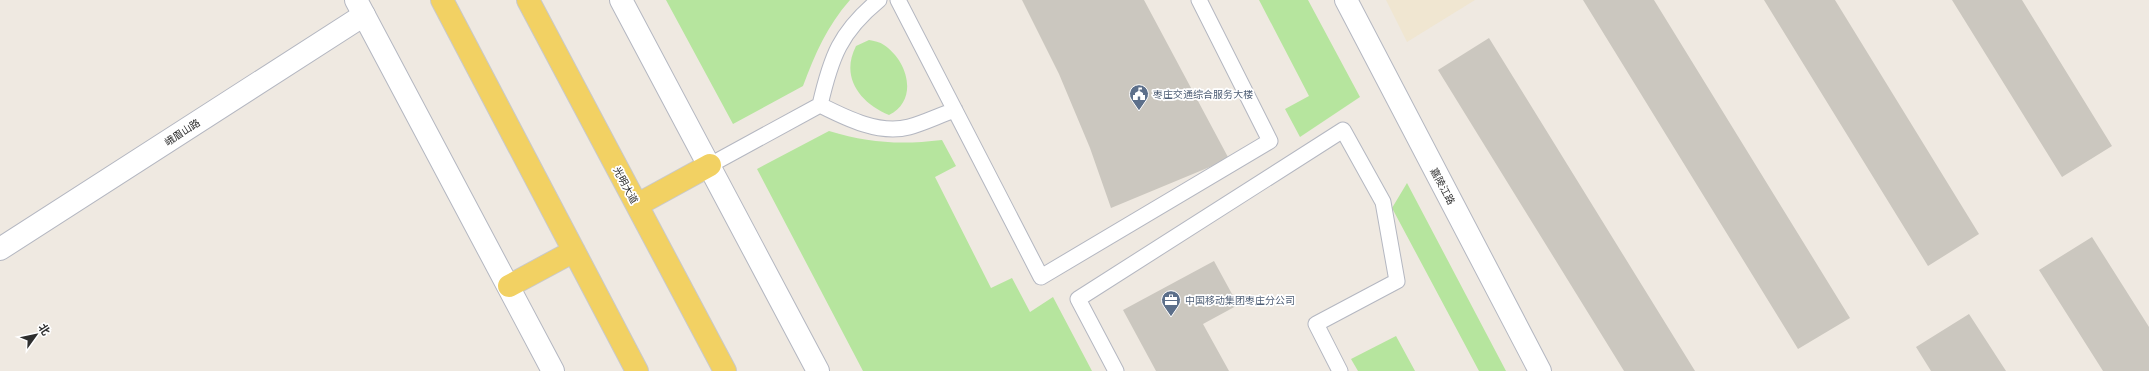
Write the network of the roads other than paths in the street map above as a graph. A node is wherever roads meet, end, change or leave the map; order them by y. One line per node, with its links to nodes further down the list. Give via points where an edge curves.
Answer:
1 (442, 0): 14 (main road)
2 (528, 0): 12 (main road, 光明大道)
3 (621, 0): 11 (street)
4 (879, 0): 9 (lane, via 862,14 842,37 828,70)
5 (898, 0): 10 (lane)
6 (1199, 0): 10 (lane, via 1270,141 1041,277)
7 (1346, 0): 22 (street, 嘉陵江路)
8 (360, 7): 13 (street, 峨眉山路); 15 (street)
9 (820, 105): 10 (lane, via 852,121 886,128 908,128); 11 (lane)
10 (955, 110)
11 (710, 165): 12 (main road); 19 (street)
12 (637, 205): 18 (main road, 光明大道)
13 (0, 249)
14 (574, 251): 15 (main road); 17 (main road)
15 (509, 286): 16 (street)
16 (553, 371)
17 (637, 371)
18 (725, 371)
19 (818, 371)
20 (1116, 371): 21 (lane, via 1078,298 1343,130 1383,202 1397,281 1316,324)
21 (1340, 371)
22 (1540, 371)

